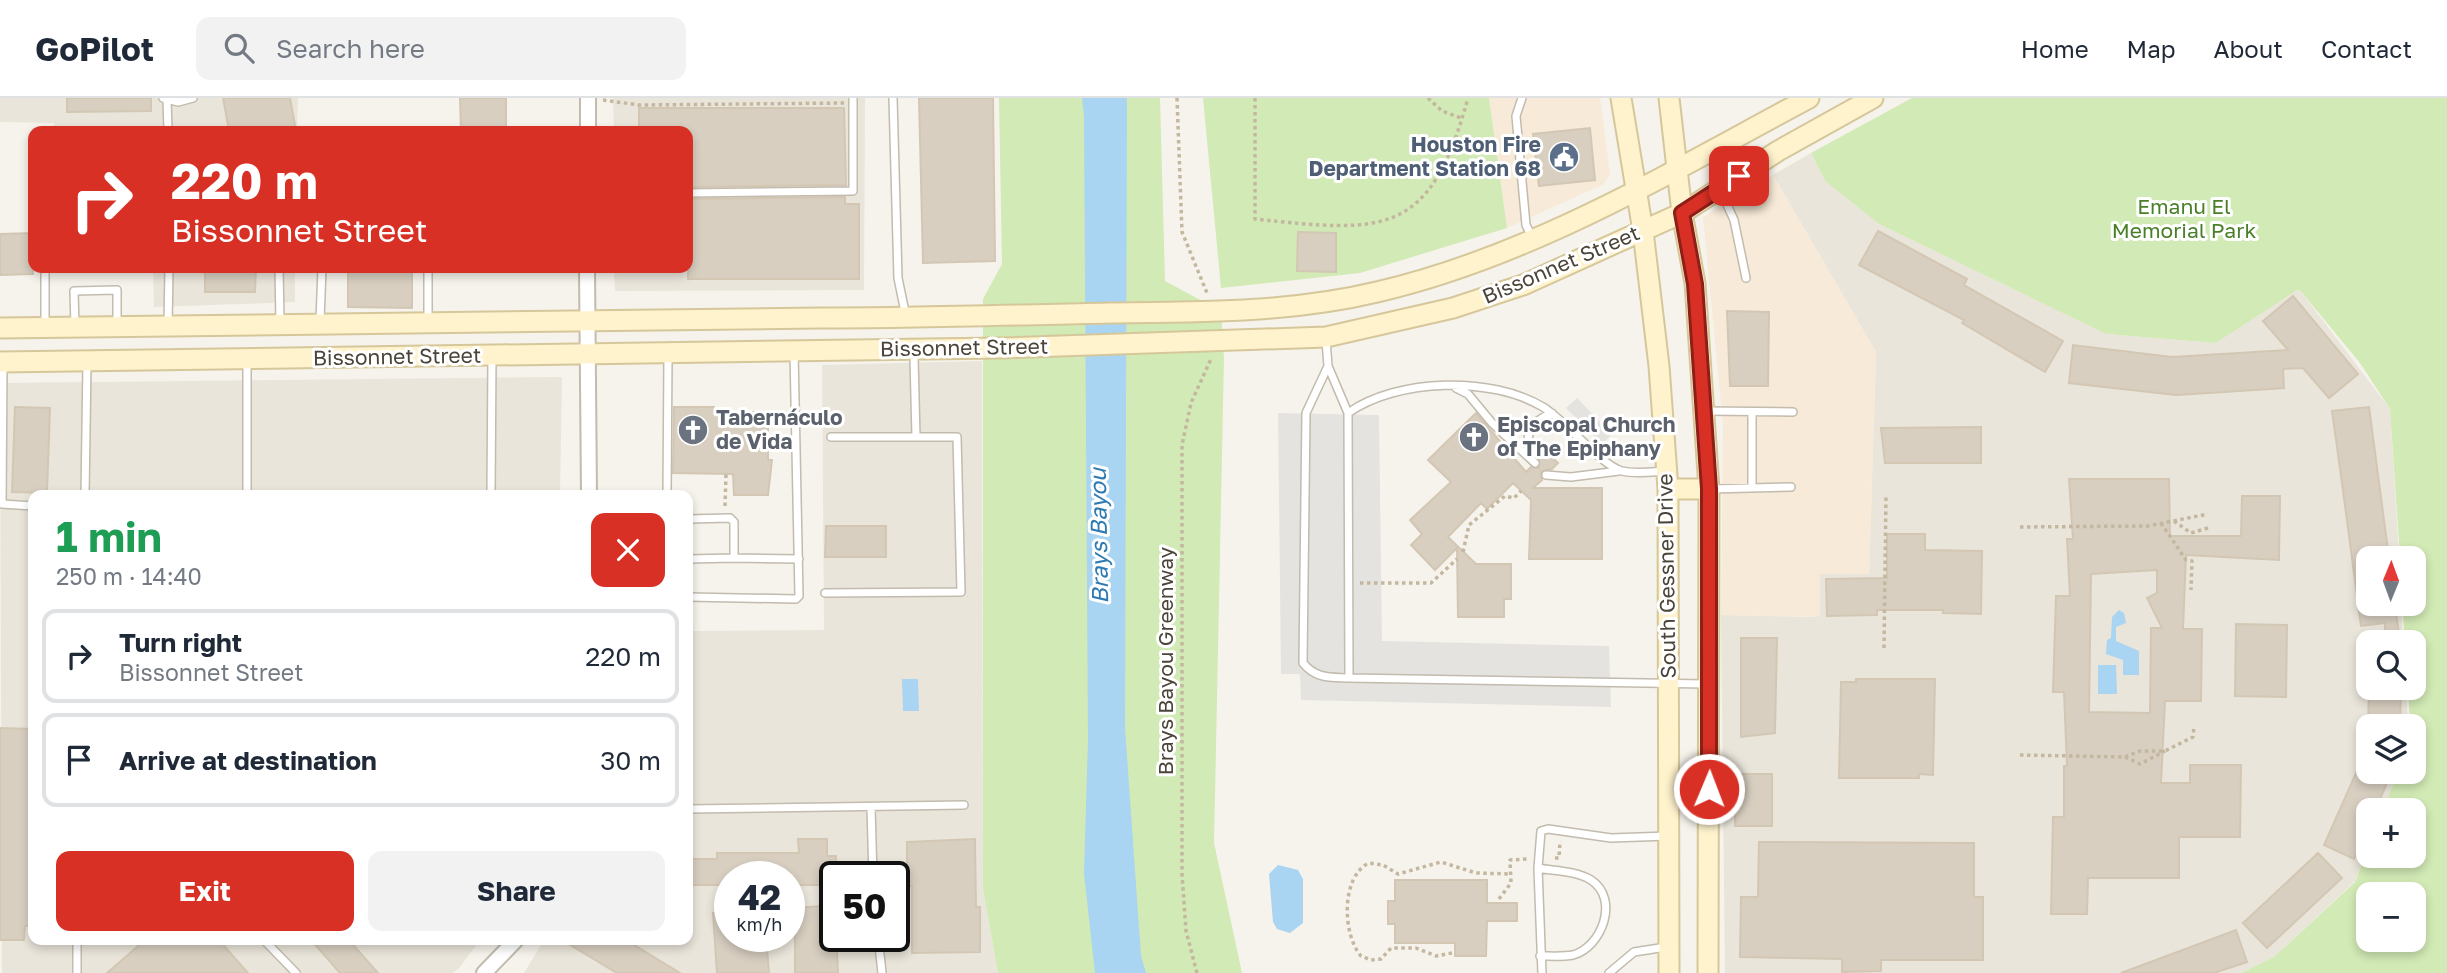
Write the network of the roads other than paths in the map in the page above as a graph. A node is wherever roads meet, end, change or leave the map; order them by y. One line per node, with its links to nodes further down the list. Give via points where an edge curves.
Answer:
1 (193, 98): 9 (lane)
2 (589, 98): 12 (street)
3 (894, 98): 28 (lane, via 898,278)
4 (1522, 98): 19 (lane, via 1516,116 1526,225)
5 (1622, 98): 15 (main road, South Gessner Drive)
6 (1669, 98): 13 (main road, South Gessner Drive)
7 (1809, 98): 13 (main road, Bissonnet Street)
8 (1873, 98): 14 (main road, Bissonnet Street)
9 (165, 99): 11 (lane)
10 (853, 100): 16 (lane, via 853,191)
11 (168, 126)
12 (588, 126)
13 (1676, 169): 15 (main road, Bissonnet Street); 17 (main road, South Gessner Drive)
14 (1720, 188): 17 (main road, Bissonnet Street); 26 (lane, via 1734,220)
15 (1636, 190): 18 (main road, South Gessner Drive); 19 (main road, Bissonnet Street)
16 (693, 193)
17 (1682, 213): 18 (main road, Bissonnet Street); 52 (main road, South Gessner Drive, via 1695,284)
18 (1643, 231): 33 (main road, Bissonnet Street, via 1523,285); 61 (main road, South Gessner Drive)
19 (1534, 241): 27 (main road, Bissonnet Street, via 1443,275)
20 (45, 273): 39 (lane)
21 (169, 273): 37 (lane)
22 (279, 273): 34 (lane)
23 (322, 273): 32 (lane)
24 (428, 273): 30 (lane)
25 (587, 273): 29 (street)
26 (1746, 278)
27 (1376, 293): 28 (main road, Bissonnet Street, via 1295,307); 33 (main road)
28 (906, 318): 29 (main road, Bissonnet Street); 41 (main road)
29 (587, 319): 30 (main road, Bissonnet Street); 44 (street)
30 (428, 323): 31 (main road, Bissonnet Street)
31 (343, 324): 32 (main road, Bissonnet Street); 46 (main road)
32 (320, 325): 34 (main road, Bissonnet Street)
33 (1385, 325): 40 (main road, Bissonnet Street)
34 (280, 326): 37 (main road, Bissonnet Street)
35 (81, 327): 36 (main road, Bissonnet Street); 36 (lane, via 75,291 117,290); 39 (main road, Bissonnet Street); 48 (main road)
36 (117, 327): 37 (main road, Bissonnet Street)
37 (168, 327)
38 (0, 328): 39 (main road, Bissonnet Street)
39 (45, 328)
40 (1326, 337): 41 (main road, Bissonnet Street, via 1207,348); 50 (lane)
41 (909, 349): 42 (main road, Bissonnet Street); 58 (lane, via 914,358)
42 (794, 351): 43 (main road, Bissonnet Street); 74 (lane)
43 (668, 353): 44 (main road, Bissonnet Street); 69 (lane)
44 (589, 354): 45 (main road, Bissonnet Street); 68 (street)
45 (492, 356): 46 (main road, Bissonnet Street); 67 (lane)
46 (342, 357): 47 (main road, Bissonnet Street)
47 (247, 358): 48 (main road, Bissonnet Street); 66 (lane)
48 (87, 361): 49 (main road, Bissonnet Street); 65 (lane)
49 (1, 362): 70 (lane, via 2,504)
50 (1328, 366): 55 (lane); 77 (lane, via 1306,413 1303,663 1322,677)
51 (1452, 386): 55 (lane, via 1423,385 1362,403); 56 (lane, via 1503,391); 56 (lane, via 1468,394 1532,460 1527,437 1535,420)
52 (1704, 411): 53 (lane); 64 (main road, South Gessner Drive)
53 (1752, 412): 54 (lane); 63 (lane)
54 (1793, 412)
55 (1348, 413): 77 (lane)
56 (1552, 413): 59 (lane)
57 (831, 437): 58 (lane)
58 (916, 437): 75 (lane, via 957,437 961,592)
59 (1619, 471): 60 (lane); 61 (lane)
60 (1546, 475)
61 (1667, 480): 64 (main road); 78 (main road, South Gessner Drive)
62 (1791, 487): 63 (lane)
63 (1752, 488): 64 (lane)
64 (1709, 489): 79 (main road, South Gessner Drive)
65 (85, 490)
66 (247, 490)
67 (491, 490)
68 (589, 490)
69 (667, 490)
70 (28, 506)
71 (693, 519): 72 (lane, via 734,522)
72 (734, 558): 73 (lane); 74 (lane)
73 (693, 559)
74 (799, 559): 76 (lane, via 796,599)
75 (825, 593)
76 (693, 597)
77 (1349, 678): 78 (lane)
78 (1669, 682): 79 (lane); 83 (main road, South Gessner Drive)
79 (1710, 684): 99 (main road, South Gessner Drive)
80 (964, 805): 81 (lane)
81 (871, 807): 82 (lane); 84 (lane)
82 (693, 809)
83 (1669, 836): 85 (lane, via 1611,838 1545,830 1539,835); 89 (main road, South Gessner Drive)
84 (873, 861)
85 (1538, 868): 91 (lane); 91 (lane, via 1591,880 1604,898 1605,921 1589,945 1573,955)
86 (77, 945): 92 (lane)
87 (269, 945): 93 (lane)
88 (511, 945): 94 (street)
89 (1669, 946): 97 (lane, via 1634,951); 98 (main road, South Gessner Drive)
90 (880, 952): 95 (lane)
91 (1539, 956): 96 (lane)
92 (77, 973)
93 (296, 973)
94 (484, 973)
95 (882, 973)
96 (1542, 973)
97 (1609, 973)
98 (1669, 973)
99 (1708, 973)

